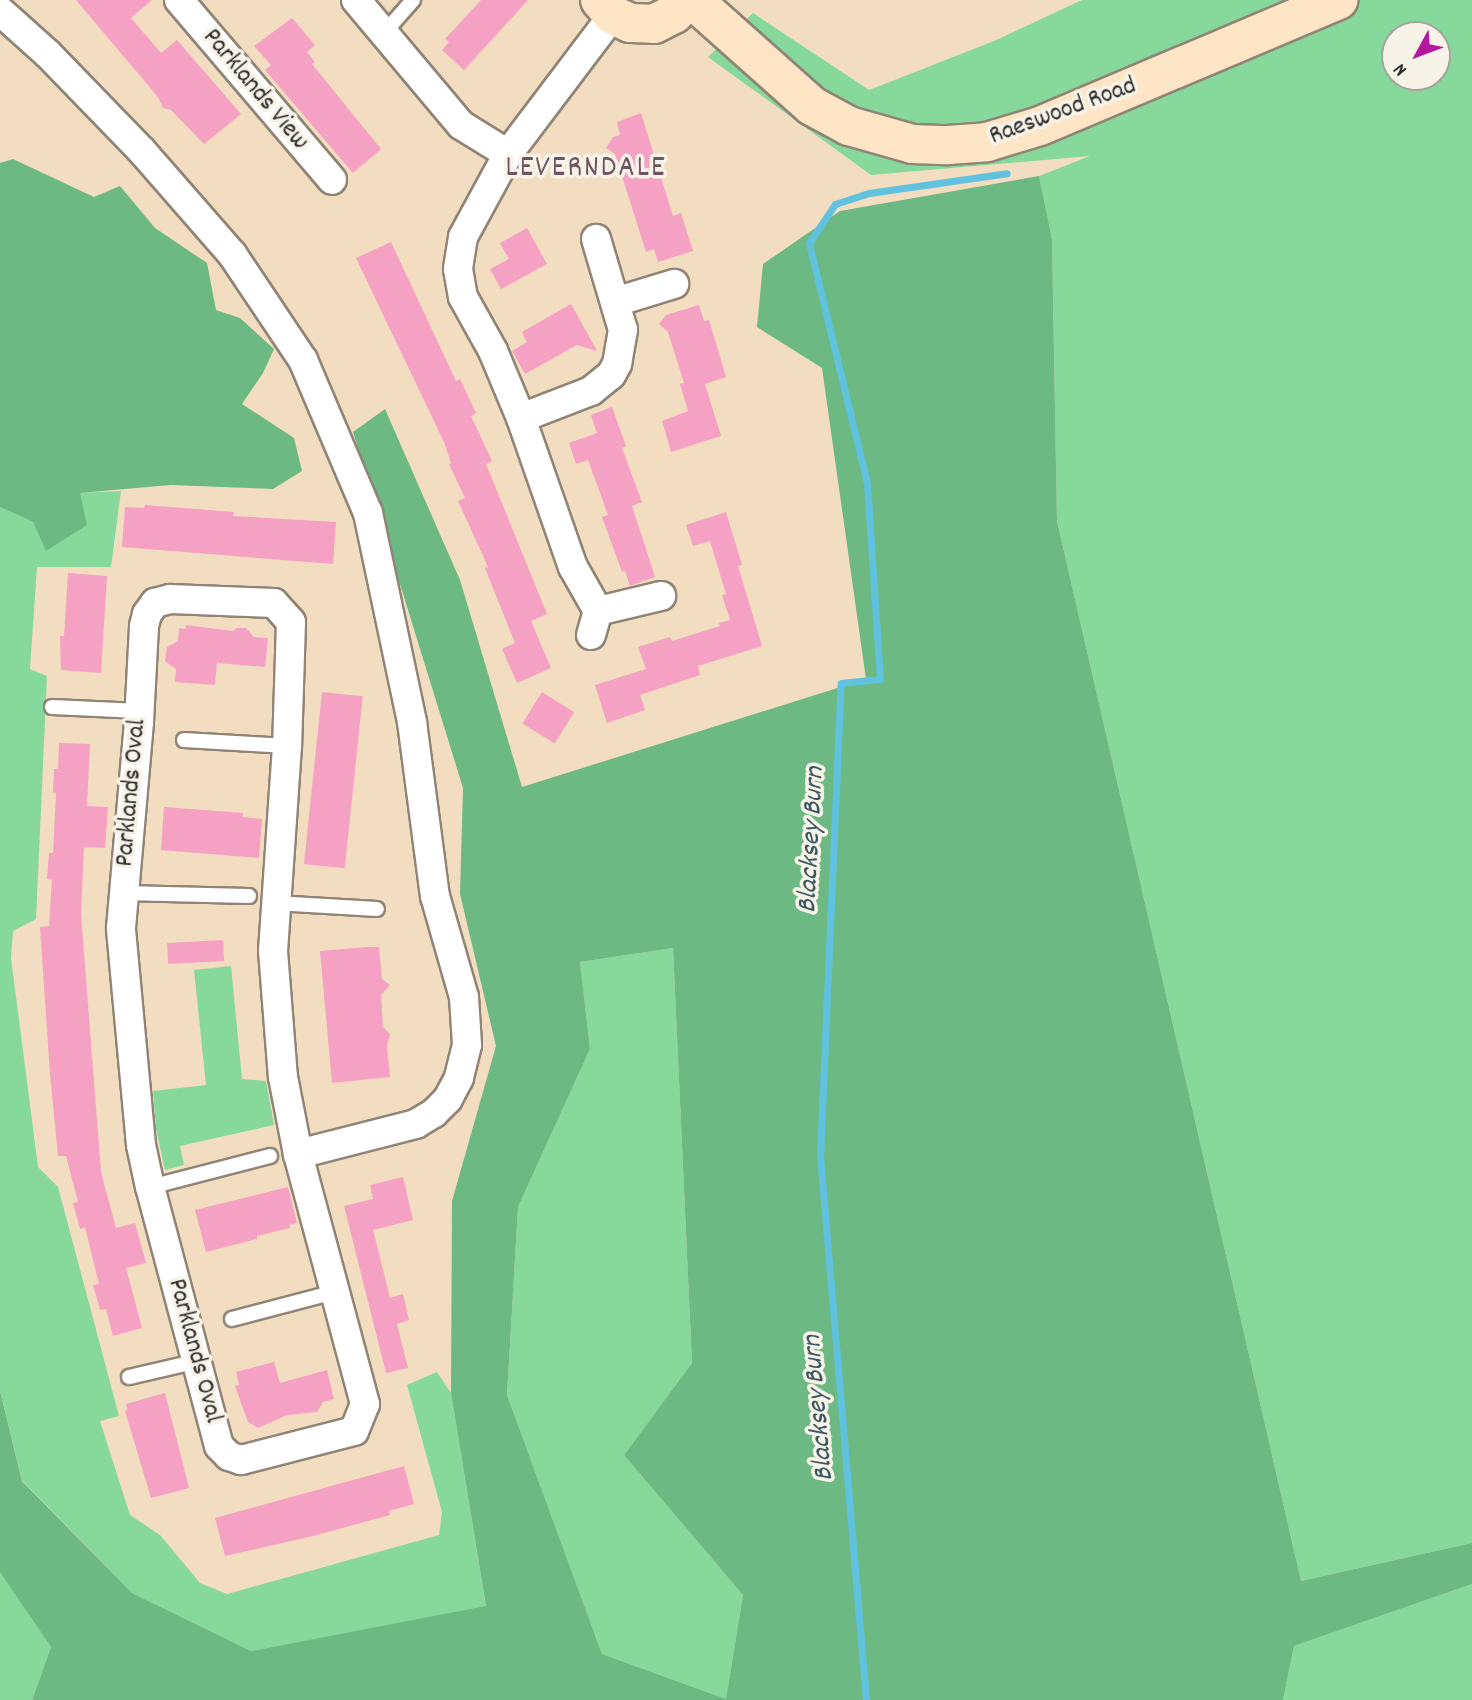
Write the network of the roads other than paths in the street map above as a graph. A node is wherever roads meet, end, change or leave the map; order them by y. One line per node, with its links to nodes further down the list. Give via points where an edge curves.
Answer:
1 (356, 0): 9 (street)
2 (413, 0): 9 (lane)
3 (686, 0): 7 (street, via 674,14 654,24 630,23)
4 (692, 0): 5 (street, Raeswood Road, via 812,106 849,126 912,144 948,145 987,142 1040,126)
5 (1339, 0)
6 (190, 4): 11 (street, Parklands View)
7 (606, 7): 10 (street)
8 (0, 11): 24 (street, via 142,151 232,254 303,360 368,513 412,722 435,896 464,997 467,1045 459,1079 447,1099 416,1124)
9 (384, 33): 10 (street, via 461,125)
10 (508, 154): 15 (street, via 463,237 458,269 463,297)
11 (332, 180)
12 (596, 239): 14 (street)
13 (674, 284): 14 (street)
14 (615, 302): 15 (street, via 623,342 611,375 591,391)
15 (522, 418): 16 (street, via 595,623)
16 (661, 596)
17 (52, 707): 18 (lane)
18 (140, 711): 20 (street, Parklands Oval, via 144,626 155,603 170,598 274,603 291,622); 21 (street, Parklands Oval)
19 (184, 740): 20 (lane)
20 (287, 746): 22 (street, Parklands Oval)
21 (122, 893): 22 (lane); 25 (street, Parklands Oval, via 121,928 141,1145)
22 (262, 900): 23 (lane); 24 (street, Parklands Oval, via 272,951 283,1077)
23 (377, 909)
24 (284, 1155): 25 (lane); 26 (street, Parklands Oval)
25 (150, 1187): 28 (street, Parklands Oval)
26 (335, 1292): 27 (lane); 28 (street, Parklands Oval, via 365,1404 354,1431 241,1460 229,1456 219,1446)
27 (232, 1319)
28 (198, 1361): 29 (lane)
29 (129, 1377)

